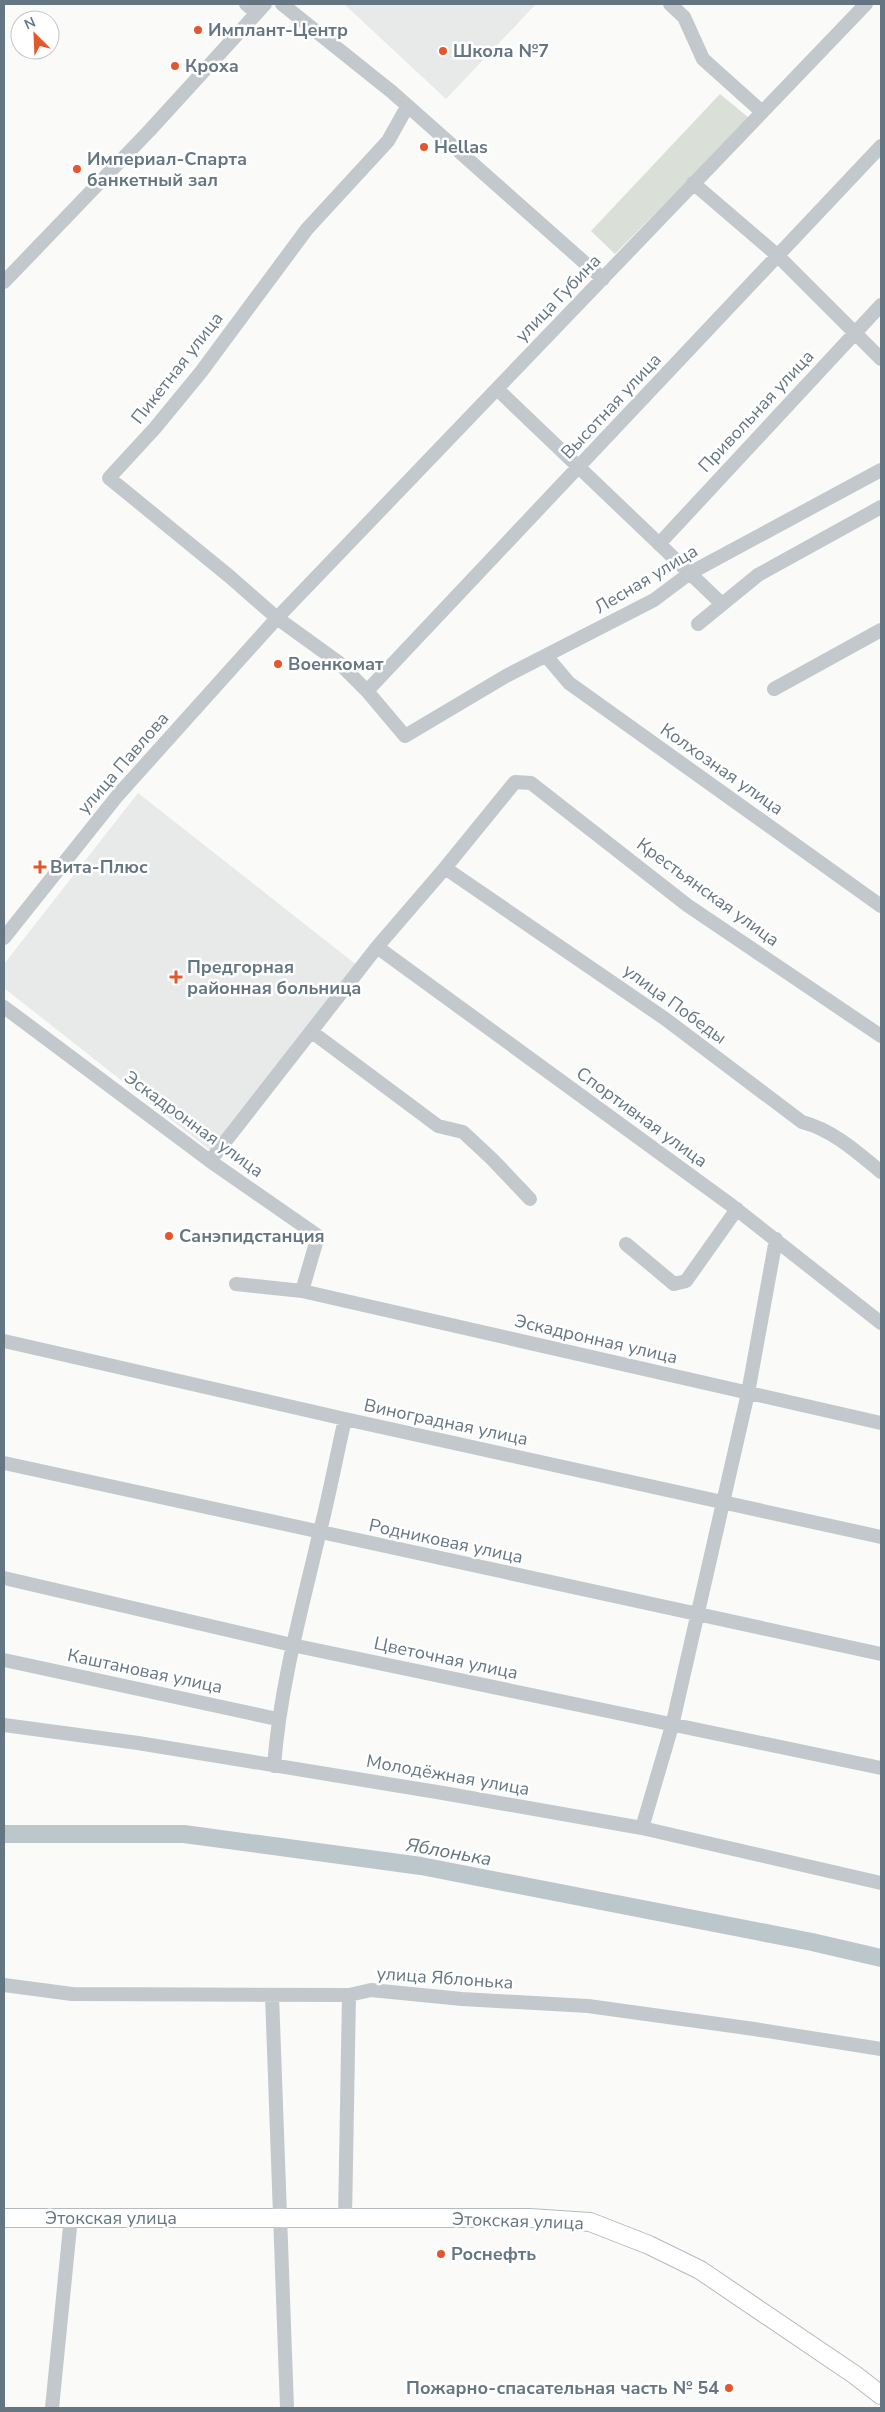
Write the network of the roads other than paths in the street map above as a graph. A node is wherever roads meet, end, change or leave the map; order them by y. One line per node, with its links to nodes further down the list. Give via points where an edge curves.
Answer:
1 (246, 4): 5 (street)
2 (282, 4): 6 (street)
3 (670, 4): 7 (street, via 684,18 704,59)
4 (866, 4): 7 (street, улица Губина)
5 (261, 8): 12 (street, via 150,130)
6 (408, 107): 11 (street); 23 (street, Пикетная улица, via 388,141 307,229 201,372 109,478)
7 (761, 111): 9 (street, улица Губина)
8 (881, 146): 10 (street, Высотная улица)
9 (693, 182): 10 (street); 11 (street, улица Губина)
10 (777, 255): 14 (street); 17 (street, Высотная улица)
11 (603, 279): 16 (street, улица Губина)
12 (4, 282)
13 (881, 305): 14 (street, Привольная улица)
14 (854, 334): 15 (street); 20 (street, Привольная улица)
15 (881, 359)
16 (497, 389): 17 (street); 23 (street, улица Губина)
17 (579, 468): 20 (street); 28 (street, Высотная улица)
18 (881, 470): 21 (street, Лесная улица)
19 (881, 507): 22 (street, via 758,575)
20 (659, 544): 21 (street)
21 (690, 573): 22 (street); 26 (street, Лесная улица, via 654,600)
22 (721, 603): 24 (street)
23 (277, 618): 28 (street, via 338,662); 31 (street, улица Павлова, via 118,796)
24 (698, 624)
25 (881, 630): 27 (street)
26 (547, 657): 28 (street, Лесная улица, via 506,676 405,736); 30 (street, Колхозная улица, via 569,683)
27 (774, 689)
28 (366, 691)
29 (446, 868): 32 (street); 35 (street, Крестьянская улица, via 515,782 531,783 688,904); 37 (street, улица Победы, via 664,1018 802,1122 817,1126 845,1143)
30 (881, 906)
31 (4, 938)
32 (377, 948): 34 (street); 39 (street, Спортивная улица)
33 (4, 1007): 36 (street, Эскадронная улица)
34 (312, 1032): 36 (street); 38 (street, via 438,1126 463,1132)
35 (881, 1036)
36 (210, 1161): 43 (street, Эскадронная улица, via 318,1236)
37 (881, 1172)
38 (530, 1199)
39 (737, 1209): 40 (street, Спортивная улица); 41 (street, via 686,1281 674,1284)
40 (776, 1239): 44 (street, Спортивная улица); 46 (street)
41 (626, 1244)
42 (236, 1284): 43 (street, Эскадронная улица)
43 (302, 1291): 46 (street, Эскадронная улица)
44 (881, 1322)
45 (4, 1341): 47 (street, Виноградная улица)
46 (748, 1393): 48 (street, Эскадронная улица); 50 (street)
47 (345, 1420): 50 (street, Виноградная улица); 51 (street)
48 (881, 1423)
49 (4, 1463): 51 (street, Родниковая улица)
50 (722, 1501): 52 (street, Виноградная улица); 54 (street)
51 (320, 1533): 54 (street, Родниковая улица); 55 (street)
52 (881, 1537)
53 (4, 1578): 55 (street, Цветочная улица)
54 (696, 1616): 56 (street, Родниковая улица); 60 (street)
55 (292, 1645): 58 (street); 60 (street, Цветочная улица)
56 (881, 1654)
57 (4, 1660): 58 (street, Каштановая улица)
58 (278, 1719): 61 (street)
59 (4, 1725): 61 (street, Молодёжная улица)
60 (672, 1726): 62 (street, Цветочная улица); 63 (street)
61 (274, 1766): 63 (street, Молодёжная улица)
62 (881, 1768)
63 (642, 1828): 64 (street, Молодёжная улица)
64 (881, 1883)
65 (4, 1985): 66 (street, улица Яблонька, via 72,1994)
66 (272, 1995): 67 (street, улица Яблонька); 71 (street)
67 (349, 1996): 68 (street, улица Яблонька, via 371,1990 588,2006); 72 (street)
68 (881, 2049)
69 (71, 2217): 70 (main road, Этокская улица); 71 (main road, Этокская улица); 74 (street)
70 (4, 2218)
71 (279, 2218): 72 (main road, Этокская улица); 75 (street)
72 (345, 2218): 73 (main road, Этокская улица, via 530,2218 590,2222 649,2244 700,2270)
73 (881, 2395)
74 (52, 2408)
75 (287, 2408)

